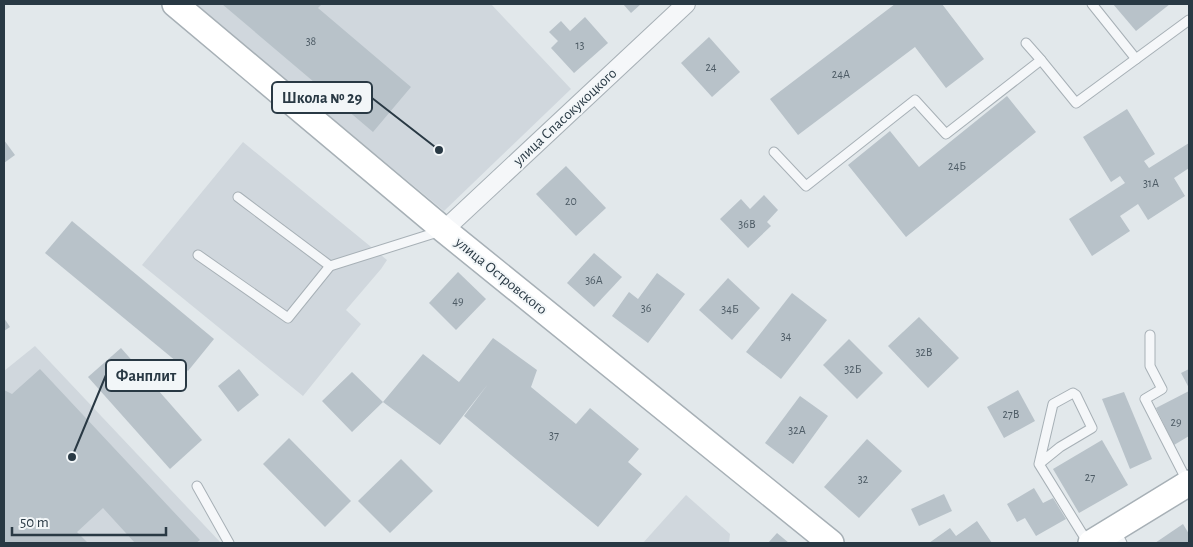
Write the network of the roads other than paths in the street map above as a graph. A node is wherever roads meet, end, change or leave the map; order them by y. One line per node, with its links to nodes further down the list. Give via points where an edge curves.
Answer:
1 (175, 4): 10 (main road, улица Островского)
2 (686, 4): 10 (street, улица Спасокукоцкого)
3 (1092, 4): 6 (lane)
4 (1189, 20): 6 (lane)
5 (1026, 43): 7 (lane)
6 (1136, 59): 7 (lane, via 1076,103)
7 (1041, 60): 8 (lane, via 946,134 915,100 806,186)
8 (774, 152)
9 (238, 197): 12 (lane)
10 (444, 230): 12 (lane); 19 (main road, улица Островского)
11 (198, 255): 12 (lane, via 288,318)
12 (330, 266)
13 (1150, 335): 15 (lane, via 1150,366 1162,389 1146,399)
14 (1040, 464): 14 (lane, via 1053,404 1073,393 1092,428 1060,447); 20 (lane)
15 (1189, 483): 17 (main road)
16 (197, 486): 18 (lane)
17 (1118, 536): 20 (main road)
18 (229, 543)
19 (831, 543)
20 (1090, 543)

